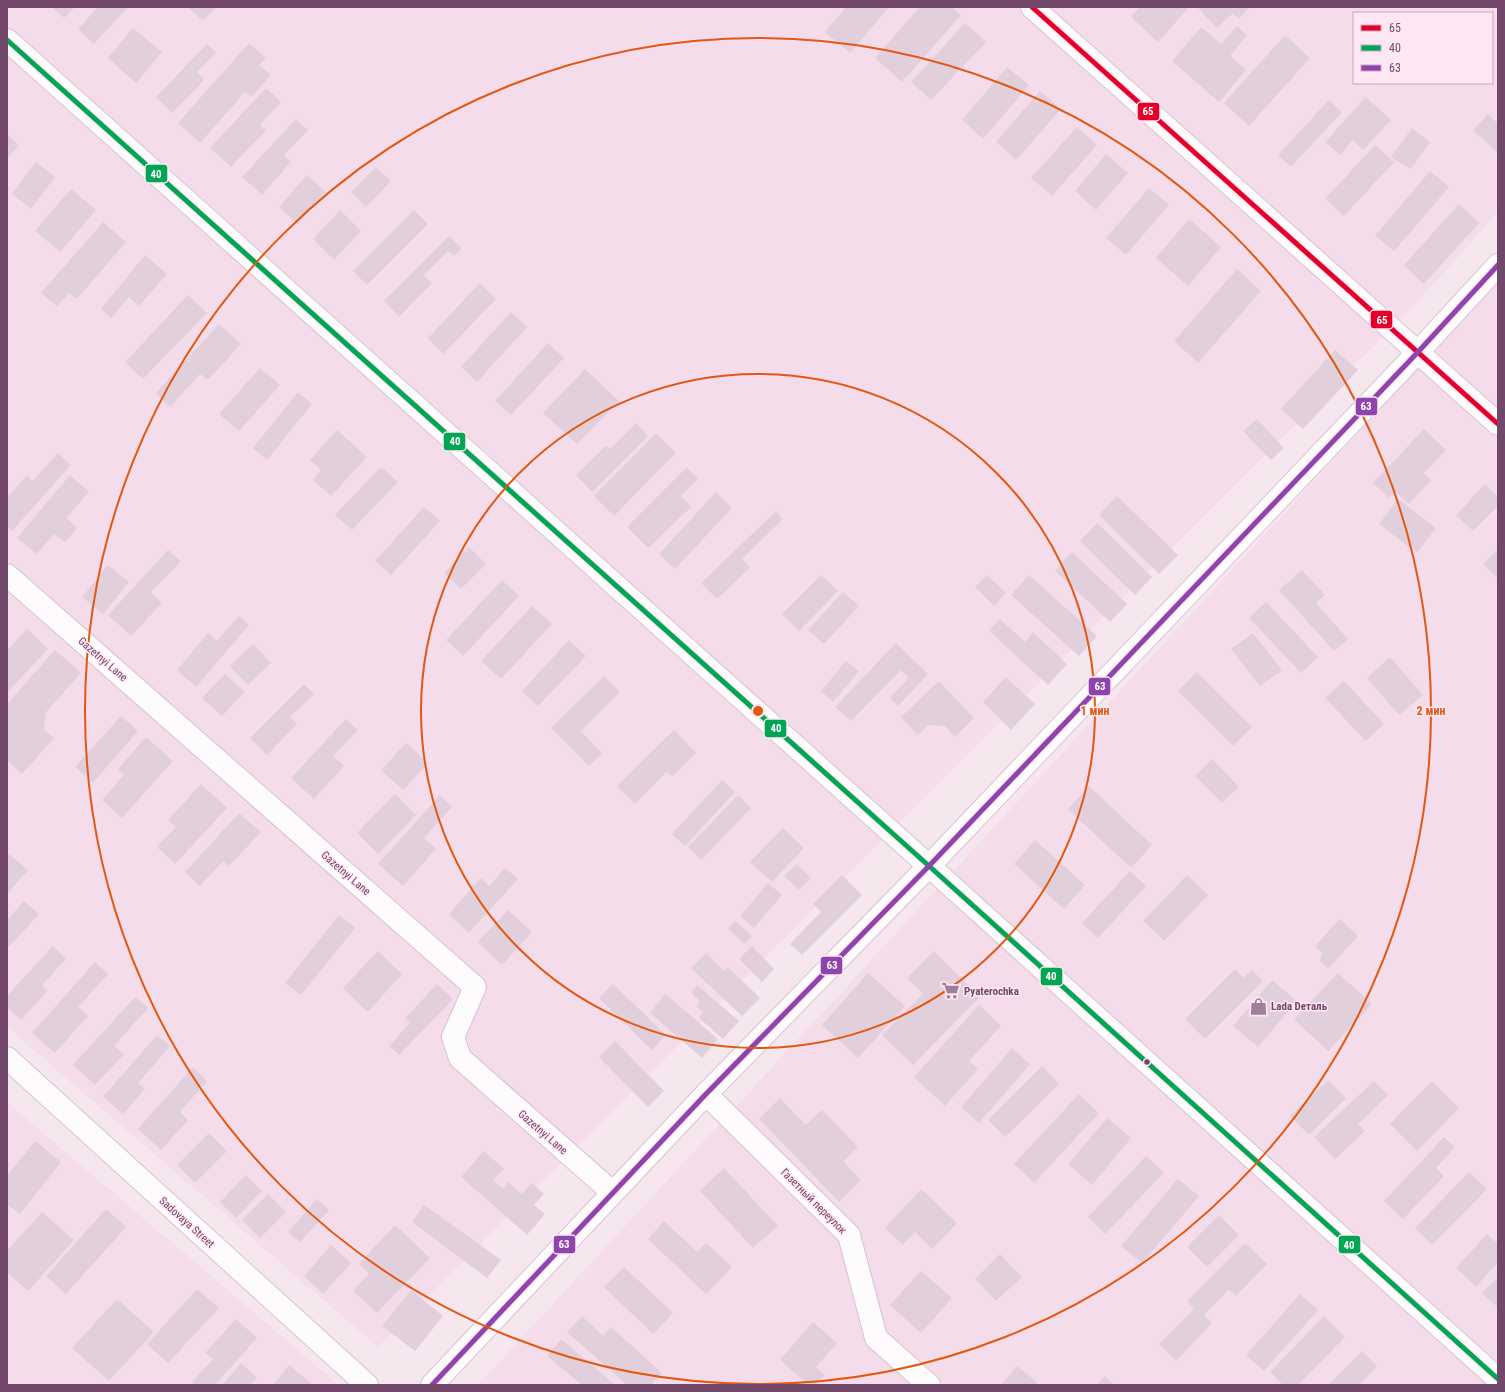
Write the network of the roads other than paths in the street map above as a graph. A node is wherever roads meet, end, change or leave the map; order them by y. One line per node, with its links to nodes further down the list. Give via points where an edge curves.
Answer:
1 (1032, 7): 4 (street)
2 (7, 40): 7 (street)
3 (1498, 265): 4 (street)
4 (1418, 352): 5 (street); 7 (street)
5 (1498, 424)
6 (7, 575): 10 (street, Gazetnyi Lane, via 475,987 453,1037 460,1058)
7 (930, 866): 9 (street); 11 (street)
8 (7, 1058): 12 (street, Sadovaya Street)
9 (706, 1094): 10 (street); 14 (street, Газетный переулок, via 849,1235 876,1338)
10 (612, 1192): 13 (street)
11 (1498, 1379)
12 (367, 1385)
13 (432, 1385)
14 (929, 1385)

